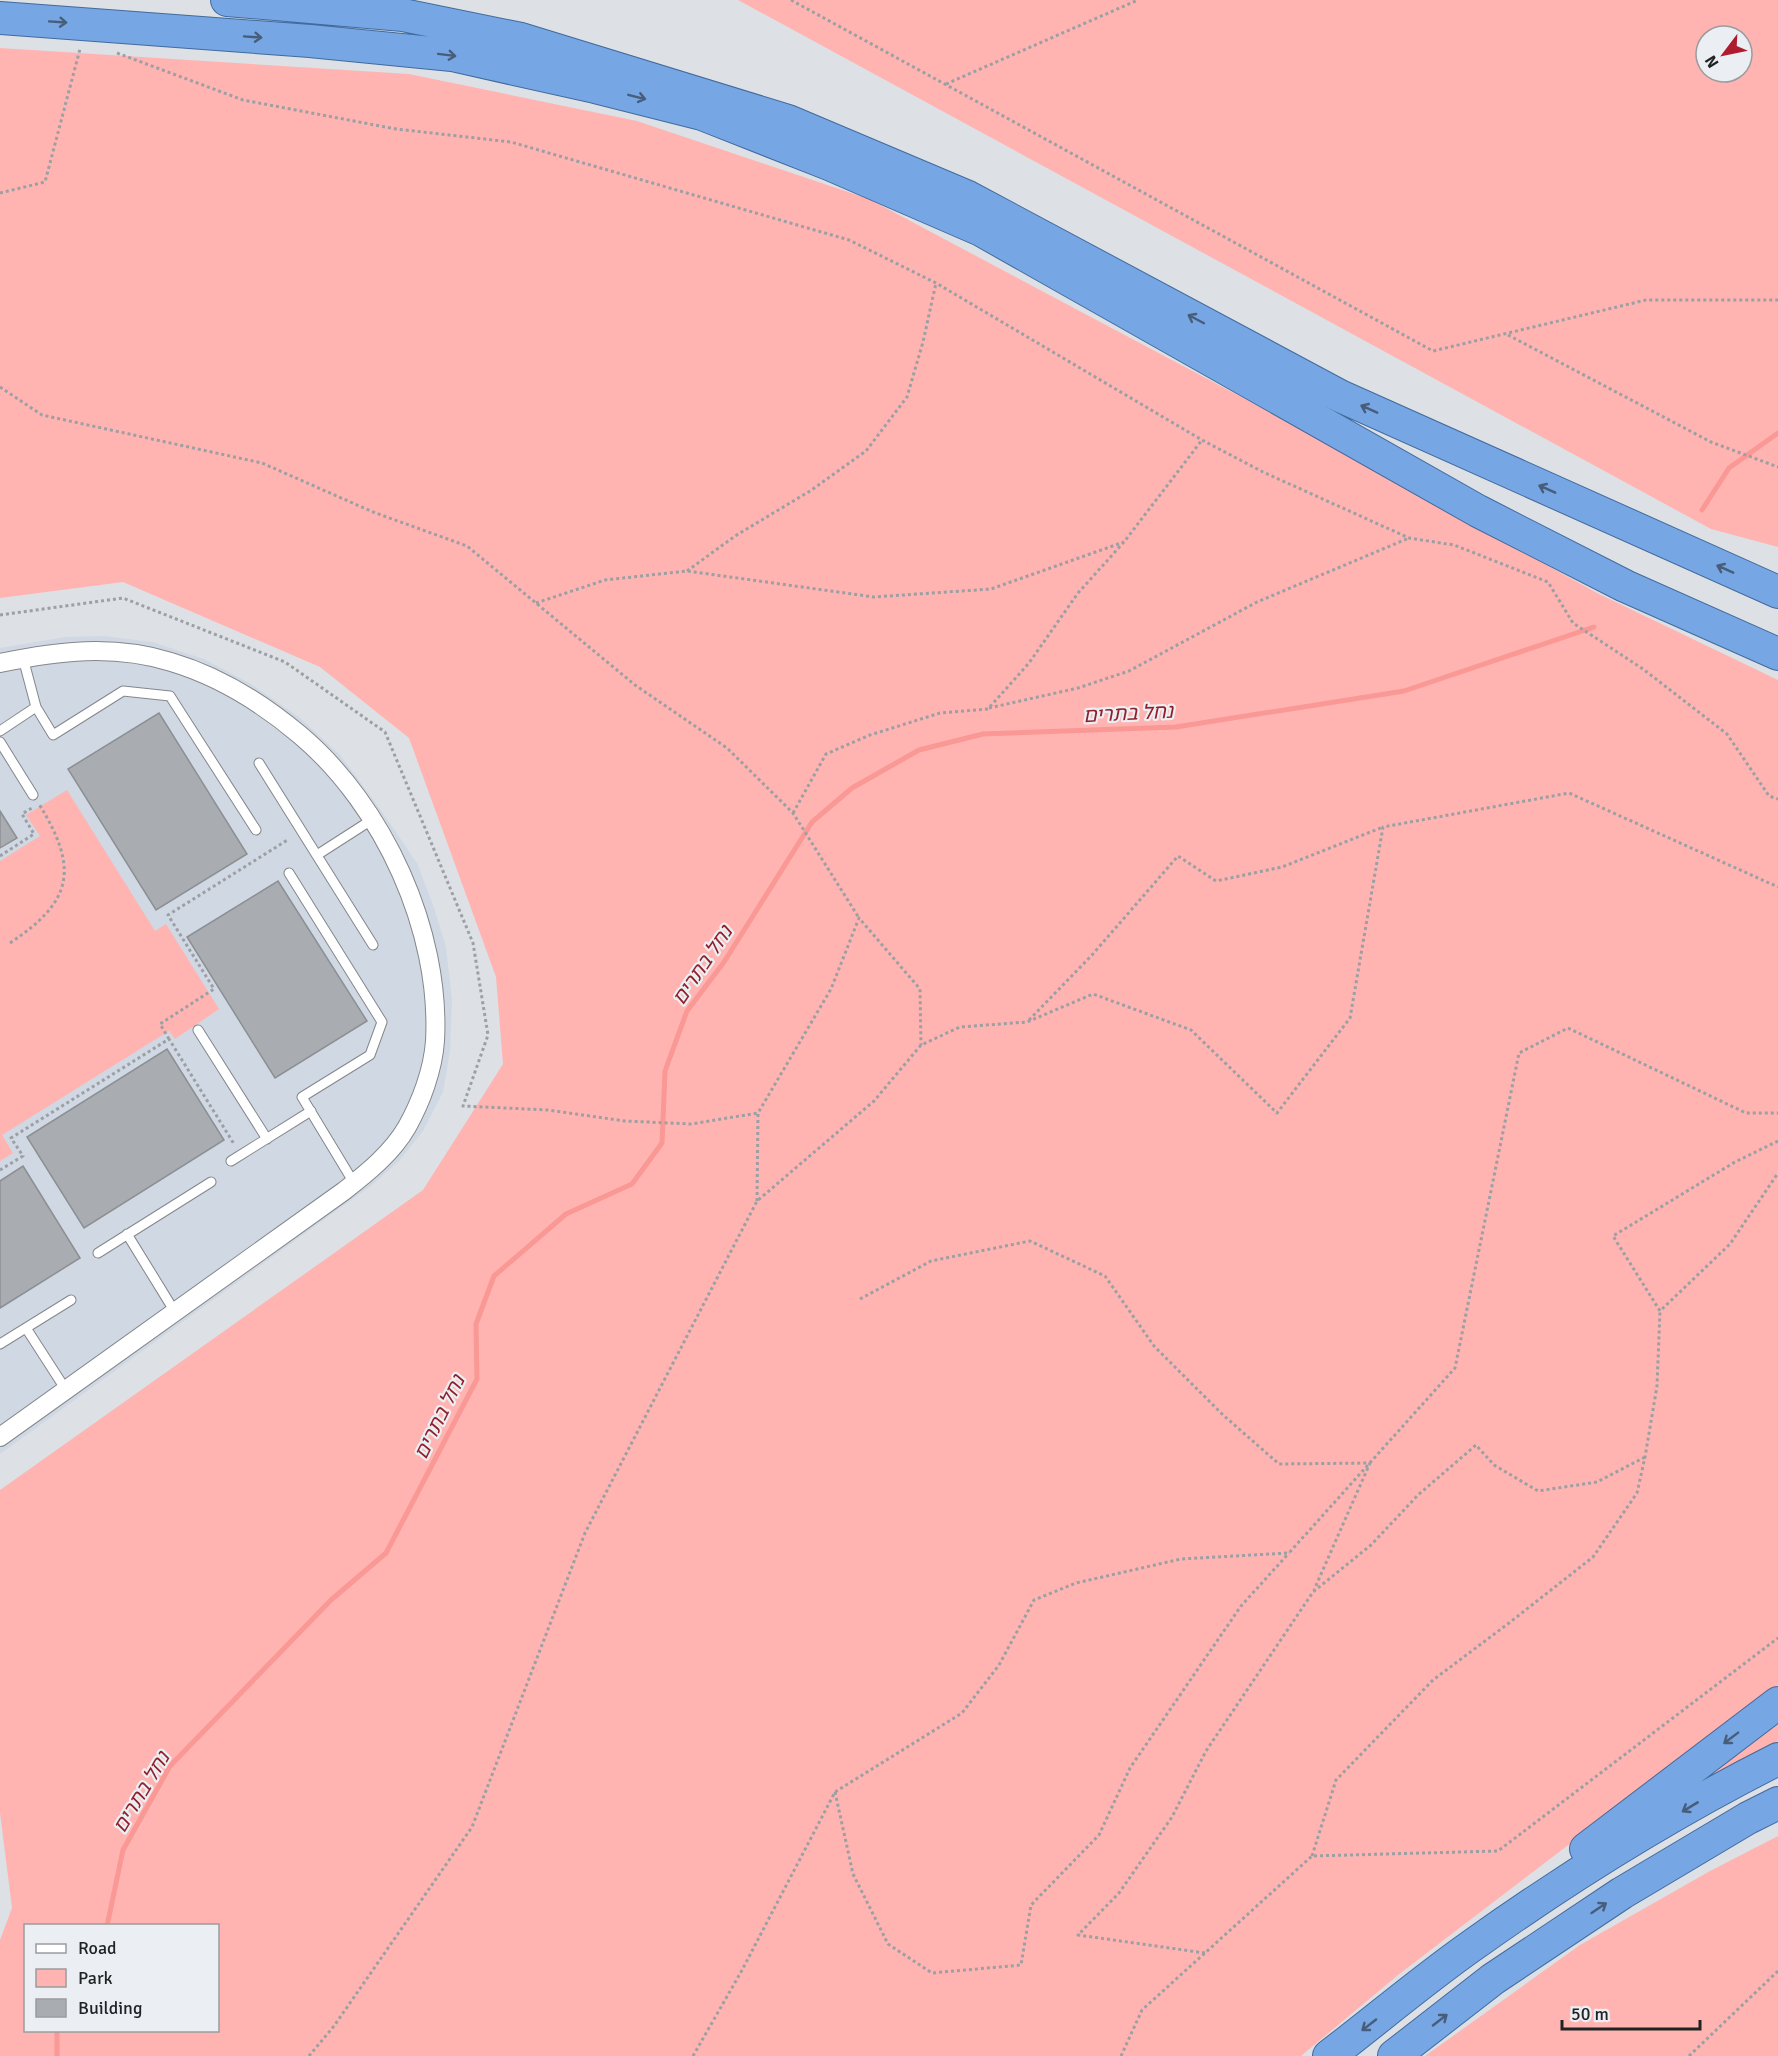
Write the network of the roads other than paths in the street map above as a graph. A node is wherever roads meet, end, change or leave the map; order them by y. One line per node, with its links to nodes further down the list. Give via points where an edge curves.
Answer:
1 (226, 0): 3 (highway, one-way to 1, via 1340,396 968,197 788,121 521,39 403,15)
2 (0, 18): 4 (highway, one-way to 4, via 310,41 452,56 702,114 981,230 1478,511 1625,586)
3 (1778, 592)
4 (1778, 654)
5 (23, 658): 6 (street); 7 (lane); 12 (street, via 73,650 122,652 170,661 216,679 260,704 302,736)
6 (0, 663)
7 (36, 707): 8 (lane); 13 (lane, via 53,735 123,691 170,696)
8 (0, 731)
9 (0, 742): 11 (lane)
10 (259, 763): 14 (lane)
11 (33, 795)
12 (373, 819): 14 (lane); 22 (street, via 404,881 425,939 435,994 435,1043 425,1089 406,1128 379,1163)
13 (256, 830)
14 (317, 855): 16 (lane)
15 (289, 873): 18 (lane, via 382,1022 370,1055 302,1097)
16 (373, 945)
17 (198, 1030): 19 (lane)
18 (311, 1111): 19 (lane); 22 (lane)
19 (267, 1139): 20 (lane)
20 (231, 1161)
21 (211, 1182): 23 (lane)
22 (354, 1183): 26 (street)
23 (128, 1234): 24 (lane); 26 (lane)
24 (98, 1253)
25 (71, 1300): 27 (lane)
26 (175, 1312): 29 (street)
27 (26, 1328): 28 (lane); 29 (lane)
28 (0, 1344)
29 (66, 1390): 30 (street)
30 (0, 1437)
31 (1778, 1703): 34 (highway, one-way to 34, via 1603,1835)
32 (1778, 1758): 34 (highway, one-way to 34, via 1601,1859 1470,1947)
33 (1778, 1803): 36 (highway, one-way to 33, via 1493,1979 1622,1893)
34 (1409, 1994): 35 (highway, one-way to 35)
35 (1329, 2056)
36 (1394, 2056)

